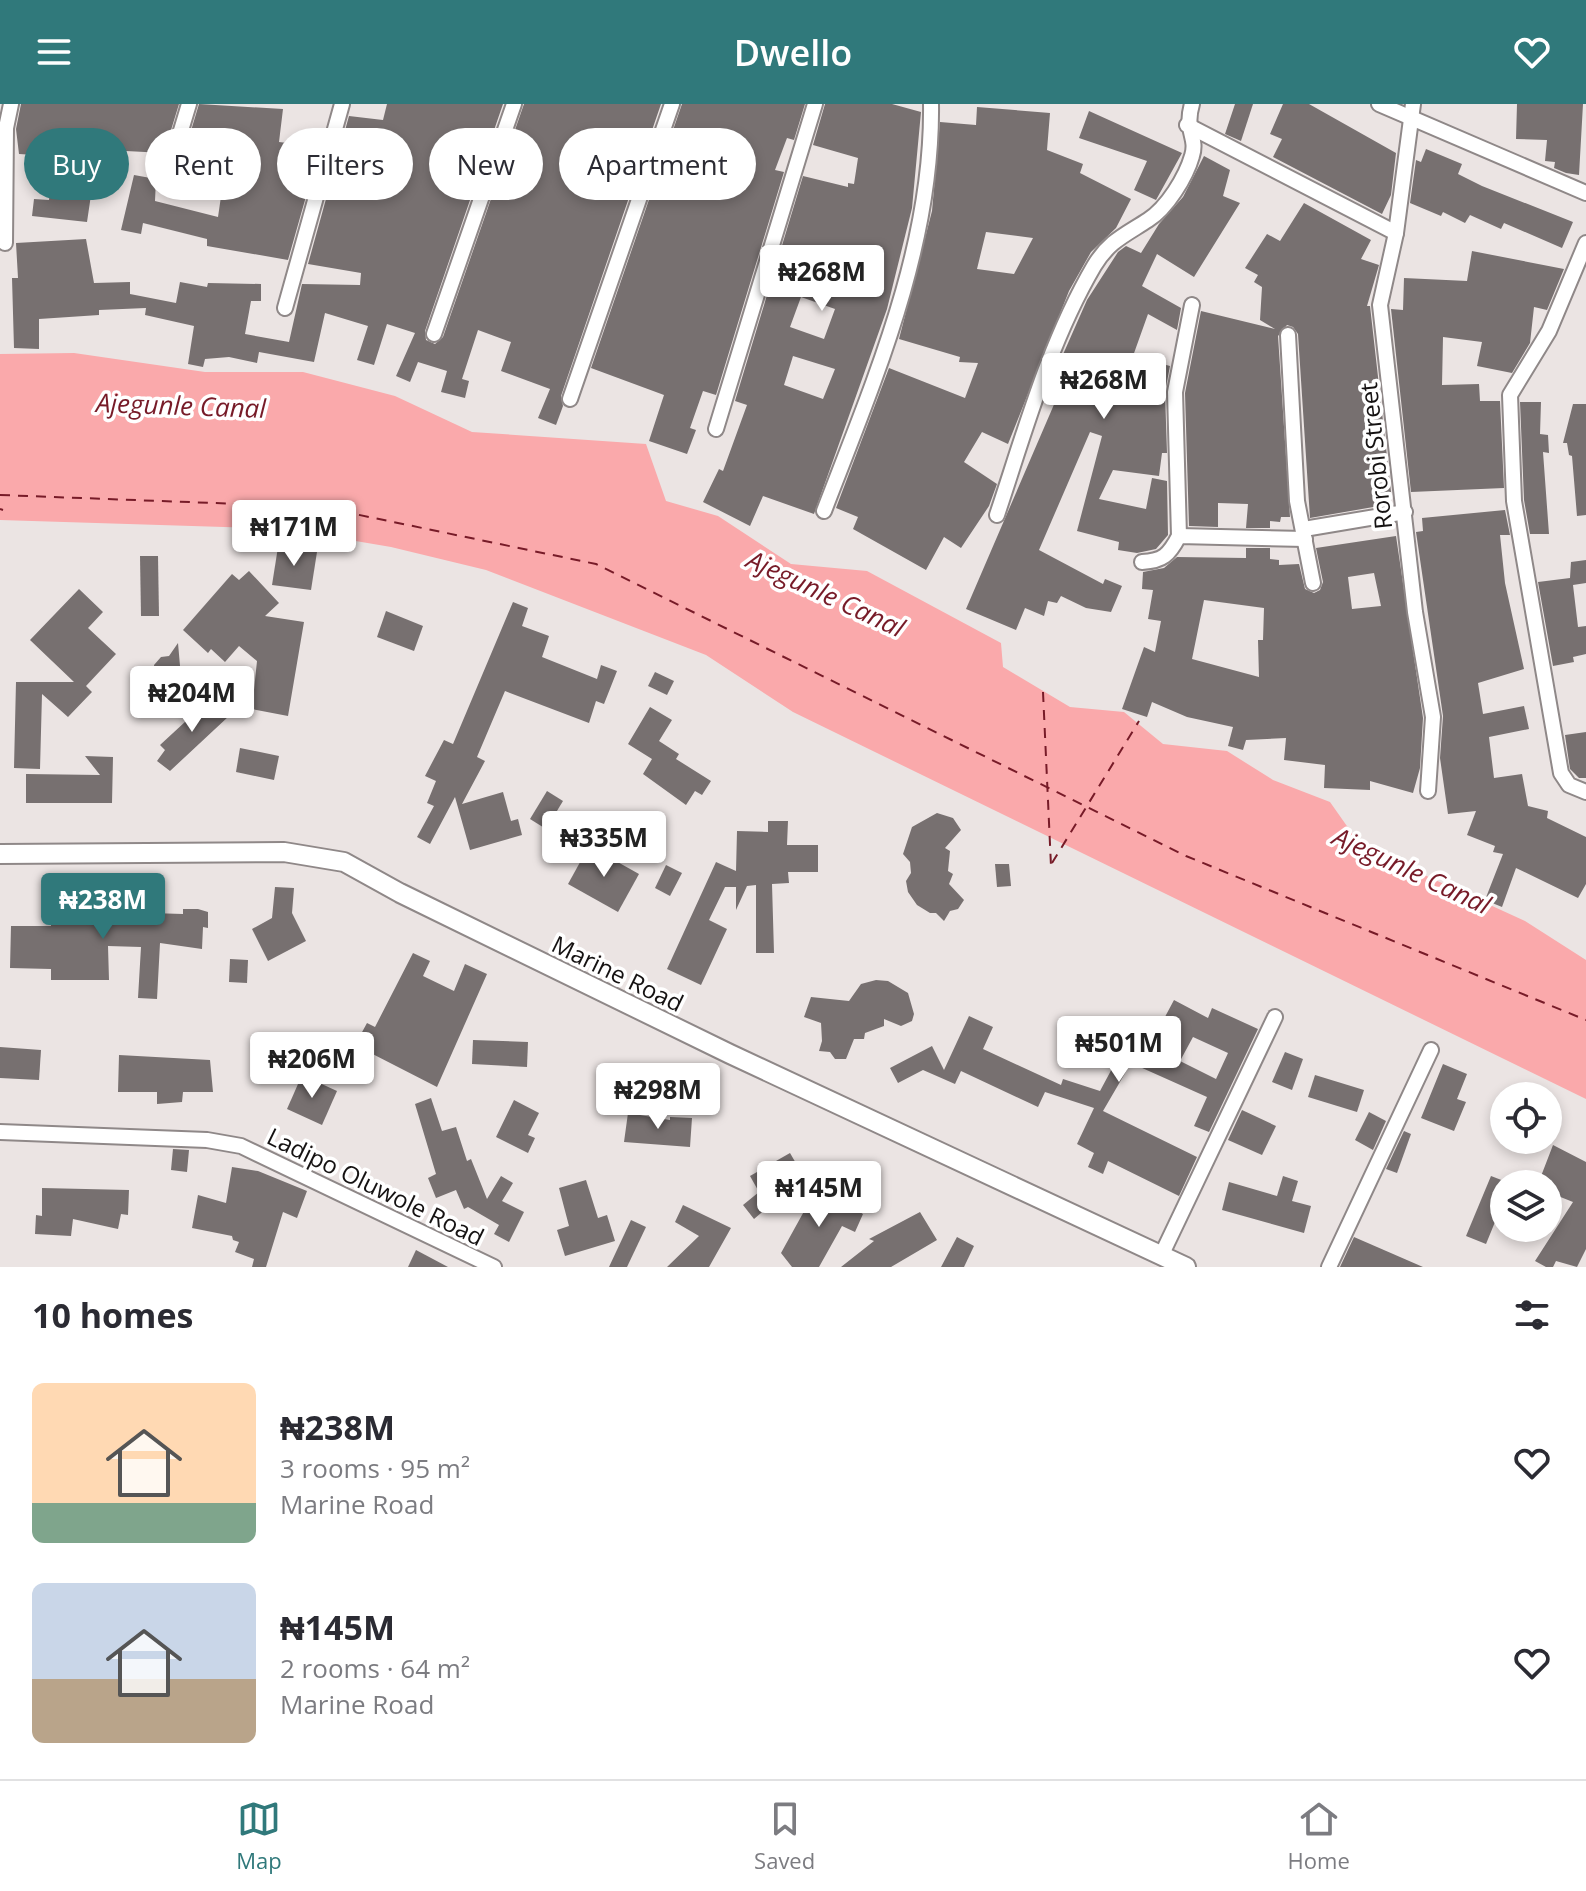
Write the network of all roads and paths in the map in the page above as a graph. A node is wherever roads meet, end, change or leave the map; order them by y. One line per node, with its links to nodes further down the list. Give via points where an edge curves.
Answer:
1 (11, 104): 15 (street)
2 (189, 104): 12 (street)
3 (342, 104): 18 (street)
4 (514, 104): 19 (street)
5 (672, 104): 21 (street)
6 (815, 104): 22 (street)
7 (931, 104): 23 (street, via 916,240 888,341)
8 (1192, 104): 11 (street)
9 (1379, 104): 10 (street)
10 (1413, 111): 13 (street); 14 (street, Rorobi Street)
11 (1187, 125): 14 (street); 25 (street, via 1195,142 1192,158 1165,205 1110,242 1060,334)
12 (182, 128)
13 (1586, 193)
14 (1396, 233): 24 (street, Rorobi Street, via 1380,305)
15 (5, 243)
16 (1586, 243): 31 (street, via 1549,331 1510,395 1510,451 1519,537 1561,773 1569,785)
17 (1192, 305): 27 (street, via 1175,392)
18 (285, 308)
19 (434, 334)
20 (1288, 335): 26 (street, via 1297,501)
21 (570, 399)
22 (716, 429)
23 (824, 511)
24 (1405, 512): 26 (street); 30 (street, Rorobi Street, via 1433,717)
25 (997, 515)
26 (1305, 534): 27 (street); 29 (street)
27 (1179, 536): 28 (street, via 1170,554)
28 (1142, 562)
29 (1313, 583)
30 (1428, 791)
31 (1586, 792)
32 (0, 854): 36 (street, Marine Road, via 284,852 344,862 730,1054)
33 (1275, 1017): 36 (street)
34 (1431, 1050): 39 (street)
35 (0, 1132): 37 (street, Ladipo Oluwole Road, via 207,1140 241,1146)
36 (1161, 1256): 38 (street, Marine Road)
37 (494, 1267)
38 (1186, 1267)
39 (1329, 1267)

